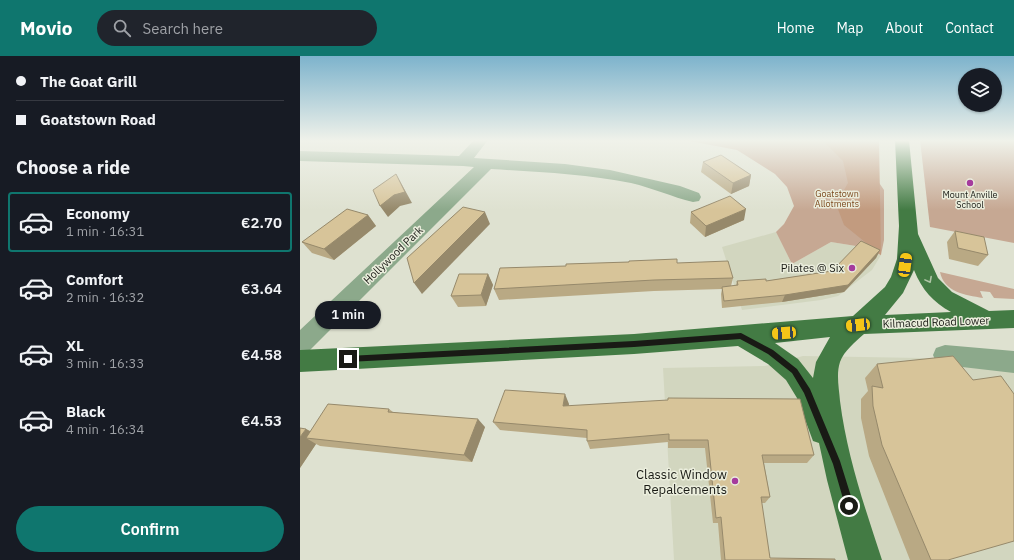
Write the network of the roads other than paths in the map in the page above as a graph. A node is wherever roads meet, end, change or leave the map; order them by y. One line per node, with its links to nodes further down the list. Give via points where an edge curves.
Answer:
1 (477, 164): 3 (street)
2 (904, 164): 5 (main road)
3 (486, 165): 4 (street, via 597,174 674,189); 10 (street, Hollywood Park)
4 (693, 197)
5 (908, 232): 7 (main road, one-way to 7, via 928,280 934,288); 8 (main road, via 905,265 897,285 877,310)
6 (1014, 319): 7 (main road, Kilmacud Road Lower)
7 (986, 320): 8 (main road, Kilmacud Road Lower)
8 (858, 325): 9 (main road, Kilmacud Road Lower); 14 (main road, via 835,350 826,370 829,419)
9 (741, 336): 12 (main road, Kilmacud Road Lower); 14 (main road, via 770,352 794,371 807,391)
10 (300, 346)
11 (945, 355): 13 (street)
12 (300, 361)
13 (1014, 362)
14 (837, 464): 15 (main road)
15 (866, 560)

